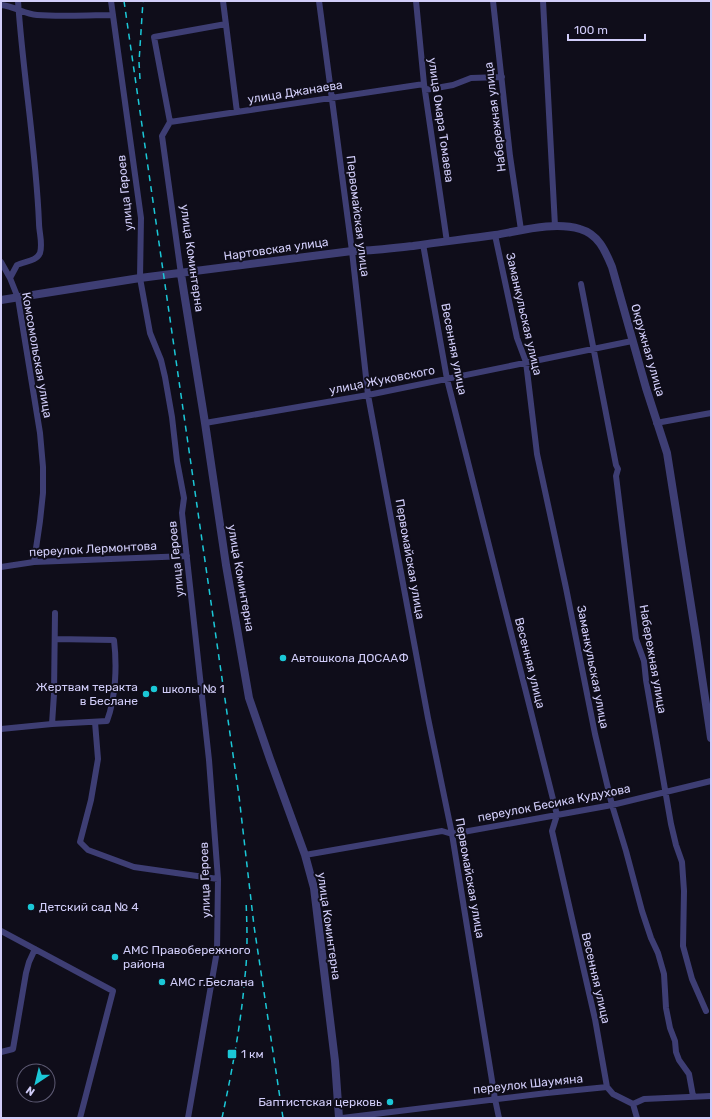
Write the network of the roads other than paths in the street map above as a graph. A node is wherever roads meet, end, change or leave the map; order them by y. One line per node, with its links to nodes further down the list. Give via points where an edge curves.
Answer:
1 (18, 1): 9 (street)
2 (111, 1): 10 (street, улица Героев)
3 (223, 1): 11 (street)
4 (319, 1): 14 (street, Первомайская улица)
5 (416, 1): 13 (street, улица Омара Томаева)
6 (493, 1): 12 (street, Набережная улица)
7 (542, 1): 17 (street)
8 (1, 5): 9 (street)
9 (19, 9): 10 (street, via 37,15); 25 (street, via 41,246 36,259 17,265)
10 (112, 15): 26 (street, улица Героев, via 142,218)
11 (226, 24): 15 (street); 16 (street, via 154,37)
12 (502, 77): 13 (street, улица Джанаева, via 471,78 453,85); 18 (street, Набережная улица)
13 (424, 87): 14 (street, улица Джанаева); 20 (street, улица Омара Томаева)
14 (332, 97): 15 (street, улица Джанаева); 22 (street, Первомайская улица)
15 (237, 112): 16 (street, улица Джанаева)
16 (170, 122): 24 (street, улица Коминтерна, via 162,136)
17 (555, 226): 18 (street, Нартовская улица); 30 (street, Окружная улица, via 580,228 598,240 612,267)
18 (521, 230): 19 (street, Нартовская улица)
19 (495, 235): 20 (street, Нартовская улица); 32 (street, Заманкульская улица, via 515,331)
20 (447, 242): 21 (street, Нартовская улица)
21 (423, 244): 22 (street, Нартовская улица); 33 (street, Весенняя улица)
22 (352, 251): 24 (street, Нартовская улица); 34 (street, Первомайская улица)
23 (1, 262): 25 (street, Комсомольская улица)
24 (181, 274): 26 (street, Нартовская улица); 36 (street, улица Коминтерна)
25 (10, 278): 28 (street, Комсомольская улица)
26 (140, 278): 28 (street, Нартовская улица); 38 (street, улица Героев, via 150,333 161,360 172,417 176,461 184,498 182,513)
27 (581, 284): 31 (street, Набережная улица)
28 (18, 298): 29 (street, Нартовская улица); 39 (street, Комсомольская улица, via 43,466 42,507)
29 (1, 300)
30 (632, 341): 31 (street, улица Жуковского); 37 (street, Окружная улица)
31 (594, 348): 32 (street, улица Жуковского); 48 (street, Набережная улица, via 618,469 616,476 636,639 644,661)
32 (526, 362): 33 (street, улица Жуковского); 49 (street, Заманкульская улица, via 537,454)
33 (447, 379): 34 (street, улица Жуковского); 50 (street, Весенняя улица)
34 (368, 395): 36 (street, улица Жуковского); 51 (street, Первомайская улица)
35 (711, 413): 37 (street)
36 (205, 423): 52 (street, улица Коминтерна, via 249,698)
37 (656, 423): 46 (street, Окружная улица, via 667,453)
38 (187, 556): 39 (street, переулок Лермонтова); 53 (street, улица Героев, via 209,760)
39 (34, 562): 40 (street, переулок Лермонтова)
40 (1, 567)
41 (55, 613): 42 (street)
42 (55, 639): 43 (street, via 114,640 116,657 110,715 107,721); 44 (street)
43 (94, 722): 44 (street); 53 (street, via 98,759 80,842 88,850 134,867)
44 (52, 724): 45 (street)
45 (1, 729)
46 (711, 738)
47 (711, 781): 48 (street, переулок Бесика Кудухова)
48 (666, 792): 49 (street, переулок Бесика Кудухова); 56 (street, Набережная улица, via 671,824 682,862 683,946 692,979)
49 (612, 805): 50 (street, переулок Бесика Кудухова); 59 (street, Заманкульская улица, via 642,911 664,974 670,1028 679,1060 689,1074)
50 (557, 816): 51 (street, переулок Бесика Кудухова); 58 (street, Весенняя улица, via 552,830 595,1019)
51 (452, 834): 52 (street, переулок Бесика Кудухова, via 442,831); 61 (street, Первомайская улица)
52 (305, 855): 65 (street, улица Коминтерна, via 314,888 335,1061)
53 (218, 879): 64 (street, улица Героев, via 217,951)
54 (1, 931): 55 (street)
55 (34, 949): 57 (street, via 26,973 13,1049); 63 (street, via 112,990)
56 (706, 1011)
57 (1, 1052)
58 (607, 1087): 61 (street, переулок Шаумяна); 62 (street, via 613,1094)
59 (693, 1096): 60 (street); 62 (street, via 644,1099)
60 (711, 1096)
61 (495, 1099): 66 (street, переулок Шаумяна); 67 (street, Первомайская улица)
62 (632, 1104): 68 (street)
63 (80, 1118)
64 (188, 1118)
65 (339, 1118)
66 (342, 1118)
67 (499, 1118)
68 (637, 1118)

